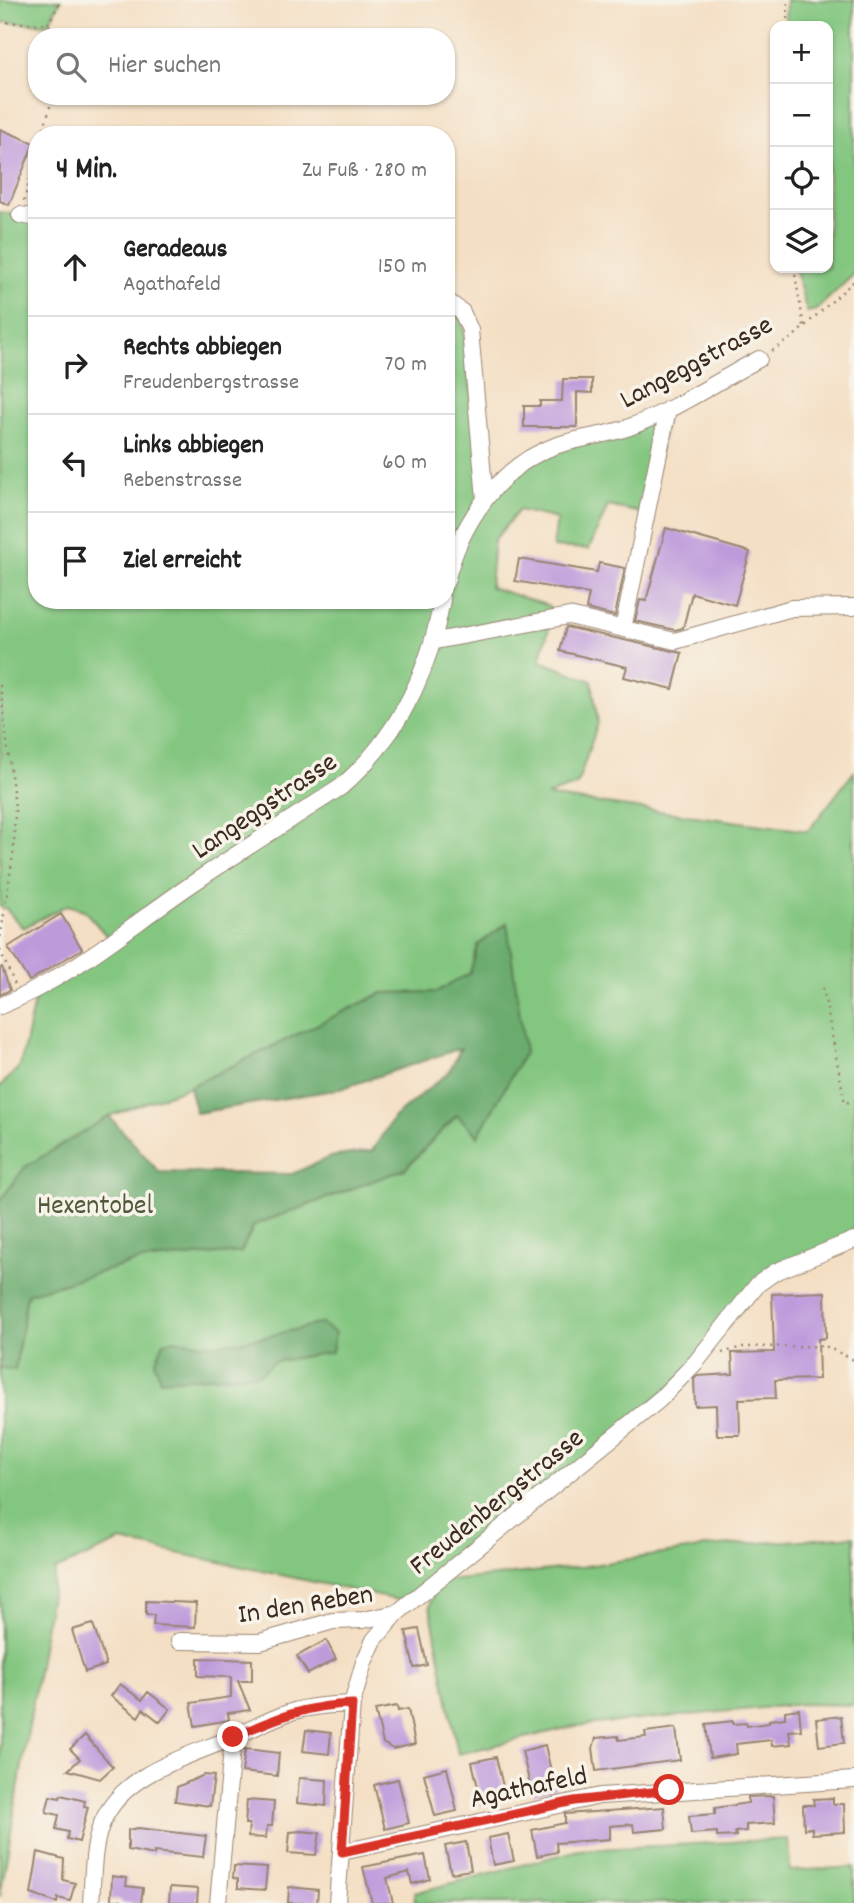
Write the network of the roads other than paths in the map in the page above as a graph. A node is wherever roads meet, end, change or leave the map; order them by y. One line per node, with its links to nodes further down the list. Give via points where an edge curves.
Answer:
1 (455, 307): 4 (street, via 470,330)
2 (759, 359): 3 (street, Langeggstrasse)
3 (668, 409): 4 (street, Langeggstrasse, via 626,428 553,447 519,466); 8 (street)
4 (485, 499): 5 (street, Langeggstrasse)
5 (455, 550)
6 (854, 607): 8 (street, via 792,608 675,641)
7 (440, 609): 9 (street, Langeggstrasse)
8 (623, 629): 9 (street, via 569,616)
9 (435, 641): 10 (street, Langeggstrasse, via 401,718 355,774 112,942 37,989)
10 (0, 1006)
11 (854, 1240): 12 (street, Freudenbergstrasse, via 787,1266 758,1284 696,1362 640,1416)
12 (397, 1613): 13 (street, In den Reben, via 332,1621 260,1642); 14 (street, Freudenbergstrasse, via 374,1640)
13 (179, 1641)
14 (352, 1704): 15 (street, via 288,1713); 17 (street, Freudenbergstrasse)
15 (233, 1737): 18 (street, via 145,1776 114,1803 96,1846); 19 (street)
16 (854, 1780): 17 (street, Agathafeld, via 600,1796)
17 (342, 1852): 20 (street, Freudenbergstrasse)
18 (90, 1903)
19 (218, 1903)
20 (337, 1903)

